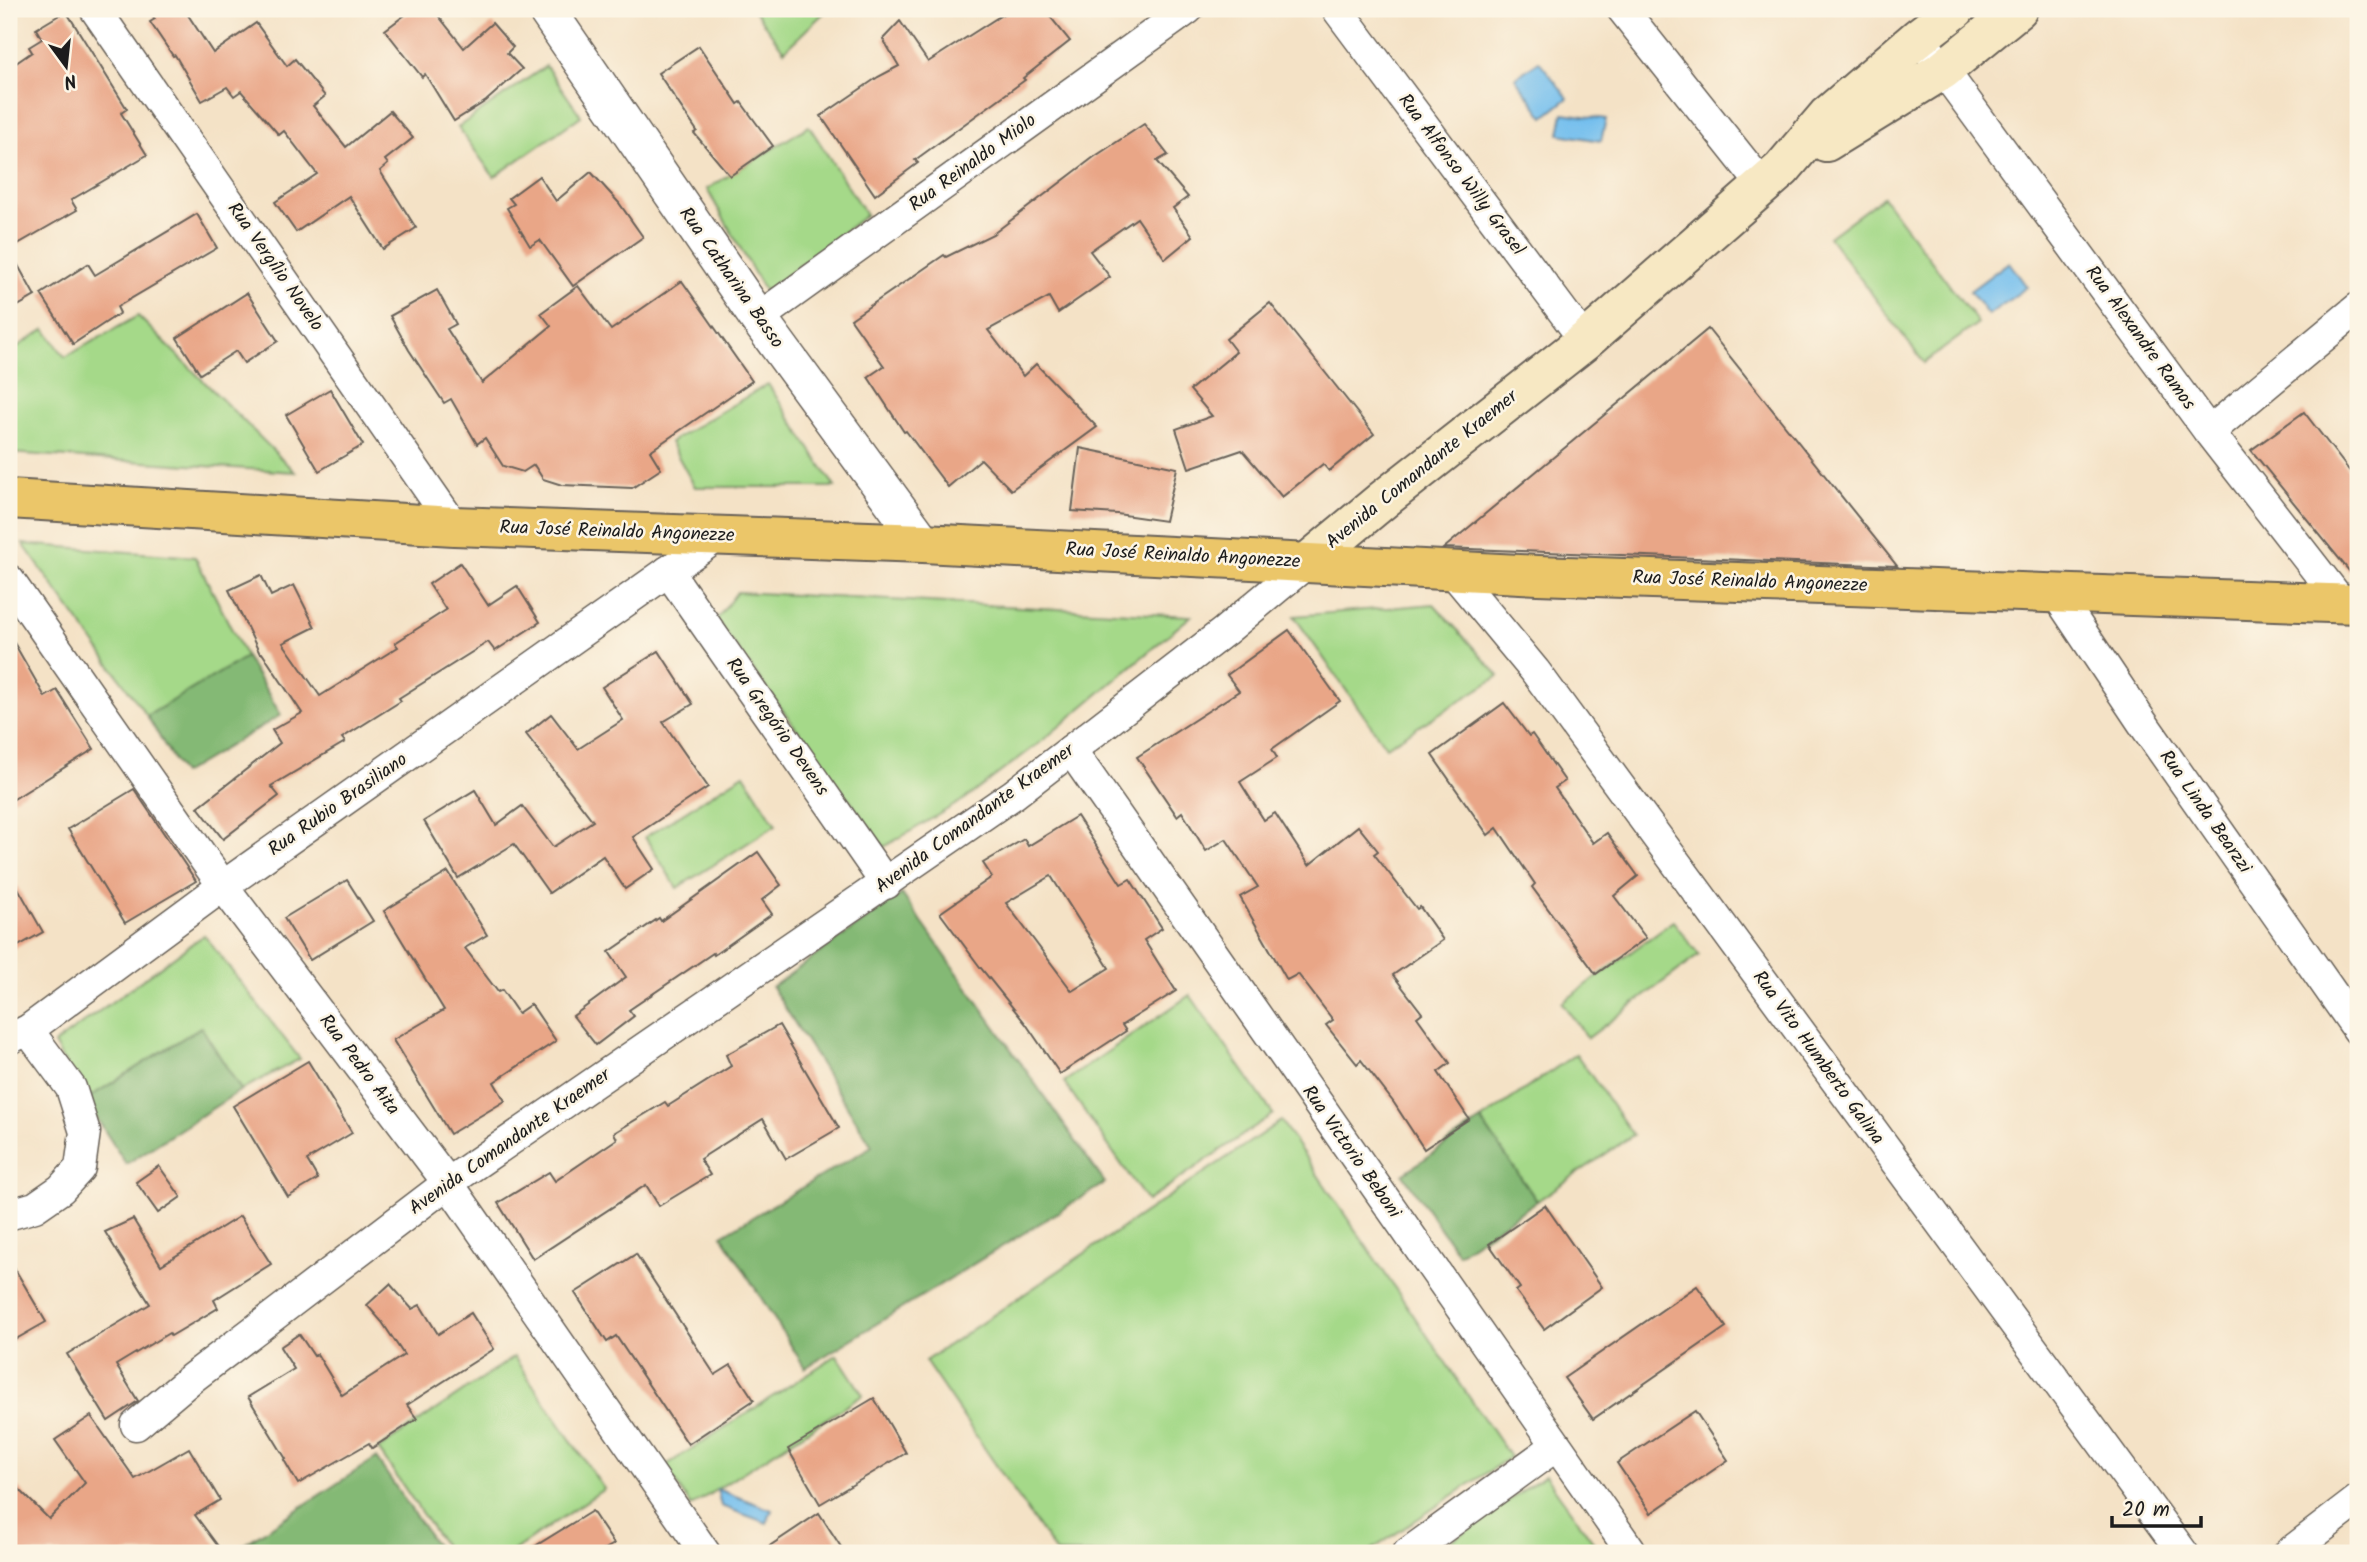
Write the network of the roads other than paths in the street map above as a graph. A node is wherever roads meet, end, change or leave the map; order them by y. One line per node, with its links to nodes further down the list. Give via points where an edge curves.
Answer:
1 (95, 9): 16 (street, Rua Vergílio Novelo)
2 (546, 9): 12 (street, Rua Catharina Basso)
3 (1188, 9): 12 (street, Rua Reinaldo Miolo)
4 (1337, 9): 13 (street, Rua Alfonso Willy Grasel)
5 (1622, 9): 10 (street)
6 (1956, 9): 8 (main road, Avenida Comandante Kraemer)
7 (2018, 9): 9 (main road, Avenida Comandante Kraemer)
8 (1919, 37): 9 (street, Rua Alexandre Ramos); 10 (main road, Avenida Comandante Kraemer, via 1827,116)
9 (1942, 69): 10 (main road, Avenida Comandante Kraemer); 14 (street, Rua Alexandre Ramos)
10 (1773, 177): 13 (main road, Avenida Comandante Kraemer)
11 (2358, 308): 14 (street)
12 (758, 318): 18 (street, Rua Catharina Basso)
13 (1585, 341): 19 (main road, Avenida Comandante Kraemer)
14 (2209, 432): 24 (street, Rua Alexandre Ramos)
15 (9, 499): 16 (main road, Rua José Reinaldo Angonezze)
16 (454, 526): 17 (main road, Rua José Reinaldo Angonezze)
17 (718, 536): 18 (main road, Rua José Reinaldo Angonezze); 20 (street, Rua Rubio Brasiliano)
18 (923, 542): 19 (main road, Rua José Reinaldo Angonezze)
19 (1308, 562): 21 (main road, Rua José Reinaldo Angonezze); 25 (street, Avenida Comandante Kraemer)
20 (668, 571): 26 (street, Rua Gregório Devens); 27 (street, Rua Rubio Brasiliano)
21 (1452, 571): 23 (main road, Rua José Reinaldo Angonezze); 35 (street, Rua Vito Humberto Galina, via 1535,671)
22 (9, 580): 27 (street, Rua Pedro Aita)
23 (2055, 592): 24 (main road, Rua José Reinaldo Angonezze); 28 (street, Rua Linda Bearzzi)
24 (2350, 603)
25 (1071, 750): 26 (street, Avenida Comandante Kraemer); 33 (street, Rua Victorio Beboni)
26 (886, 884): 30 (street, Avenida Comandante Kraemer)
27 (223, 886): 29 (street, Rua Rubio Brasiliano); 30 (street, Rua Pedro Aita)
28 (2358, 1030)
29 (18, 1034): 31 (street, via 71,1088 85,1132 80,1168 61,1189 35,1207)
30 (448, 1183): 32 (street, Avenida Comandante Kraemer); 36 (street, Rua Pedro Aita)
31 (9, 1212)
32 (136, 1425)
33 (1556, 1446): 37 (street); 38 (street, Rua Victorio Beboni)
34 (2358, 1500): 39 (street)
35 (2181, 1551)
36 (705, 1553)
37 (1408, 1553)
38 (1632, 1553)
39 (2290, 1553)

